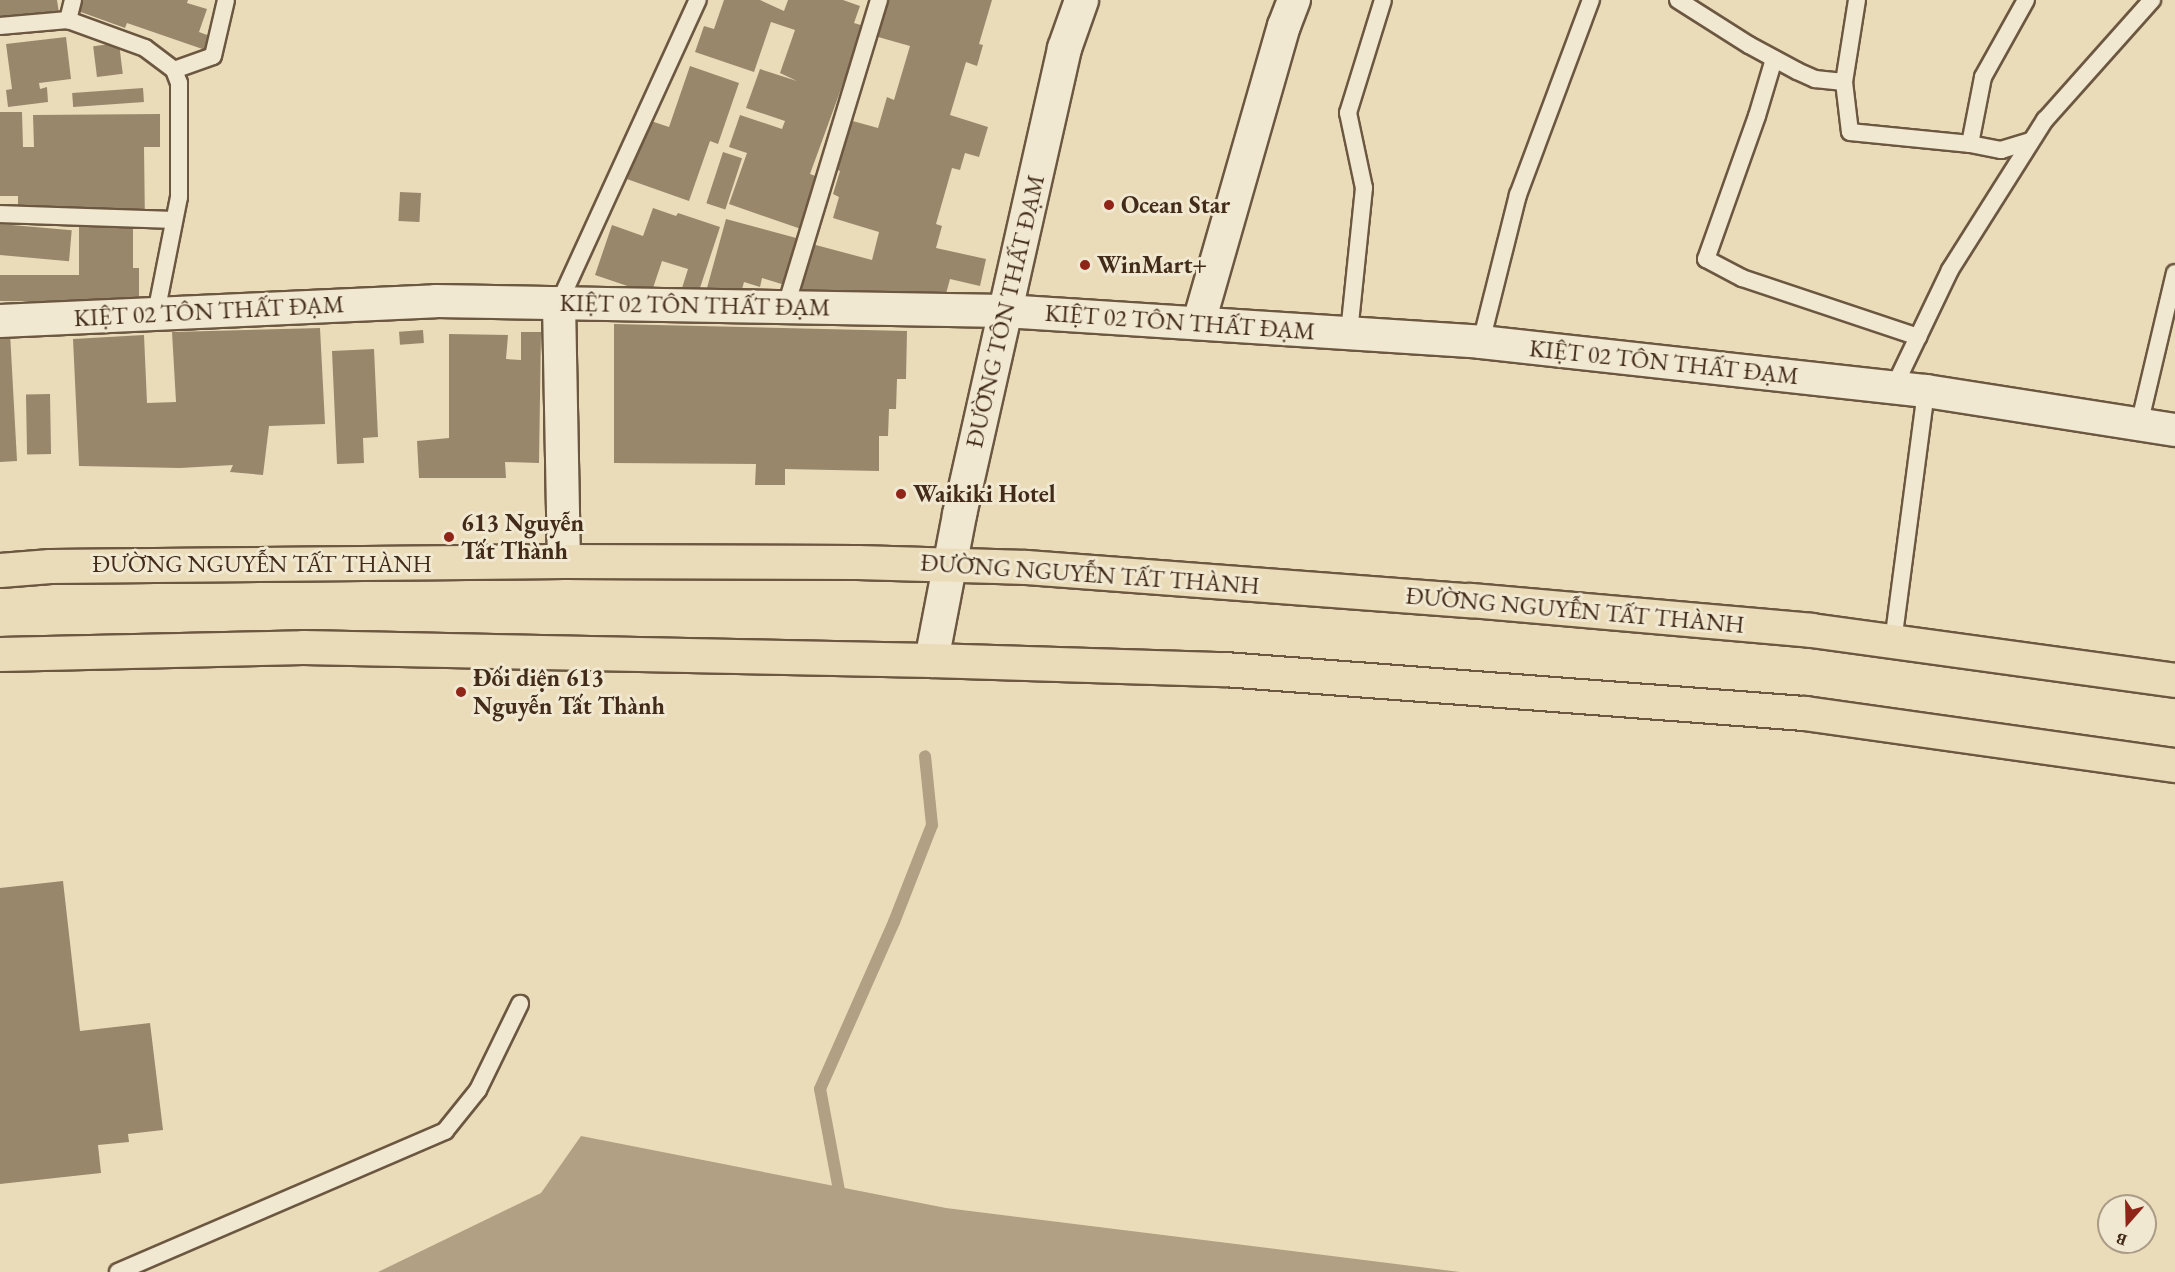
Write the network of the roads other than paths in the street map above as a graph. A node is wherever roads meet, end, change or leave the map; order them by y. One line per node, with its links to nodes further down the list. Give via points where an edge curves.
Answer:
1 (73, 0): 13 (lane)
2 (226, 0): 16 (lane, via 213,56)
3 (698, 0): 23 (lane)
4 (879, 0): 24 (lane)
5 (1081, 0): 25 (street, ĐƯỜNG TÔN THẤT ĐẠM, via 1064,48)
6 (1294, 0): 28 (street)
7 (1383, 0): 29 (lane, via 1348,112 1364,188)
8 (1591, 0): 31 (lane, via 1518,195)
9 (1678, 0): 15 (lane)
10 (1857, 0): 17 (lane)
11 (2026, 0): 19 (lane, via 1983,77)
12 (2152, 0): 18 (lane, via 2045,120)
13 (68, 20): 14 (lane); 16 (lane, via 145,48)
14 (0, 26)
15 (1774, 59): 17 (lane, via 1815,79); 30 (lane, via 1706,259 1742,278)
16 (174, 70): 21 (lane, via 180,107 179,197)
17 (1844, 82): 19 (lane, via 1850,132)
18 (2031, 141): 19 (lane, via 2001,150); 30 (lane, via 1950,270)
19 (1970, 144)
20 (0, 214): 21 (lane)
21 (174, 220): 26 (lane)
22 (2175, 273): 34 (lane)
23 (559, 303): 24 (street, KIỆT 02 TÔN THẤT ĐẠM); 26 (street, KIỆT 02 TÔN THẤT ĐẠM, via 436,301); 36 (street)
24 (786, 306): 25 (street, KIỆT 02 TÔN THẤT ĐẠM)
25 (1005, 311): 28 (street, KIỆT 02 TÔN THẤT ĐẠM); 37 (street, ĐƯỜNG TÔN THẤT ĐẠM)
26 (156, 313): 27 (street, KIỆT 02 TÔN THẤT ĐẠM)
27 (0, 321)
28 (1200, 322): 29 (street, KIỆT 02 TÔN THẤT ĐẠM)
29 (1349, 333): 31 (street, KIỆT 02 TÔN THẤT ĐẠM)
30 (1918, 337): 32 (lane)
31 (1481, 342): 32 (street, KIỆT 02 TÔN THẤT ĐẠM)
32 (1894, 387): 33 (street, KIỆT 02 TÔN THẤT ĐẠM)
33 (1926, 390): 34 (street, KIỆT 02 TÔN THẤT ĐẠM); 39 (lane)
34 (2139, 425): 35 (street, KIỆT 02 TÔN THẤT ĐẠM)
35 (2175, 430)
36 (564, 561): 37 (main road, ĐƯỜNG NGUYỄN TẤT THÀNH); 38 (main road, ĐƯỜNG NGUYỄN TẤT THÀNH, via 50,566)
37 (949, 564): 39 (main road, ĐƯỜNG NGUYỄN TẤT THÀNH, via 1470,600 1811,630); 41 (street, ĐƯỜNG TÔN THẤT ĐẠM)
38 (0, 570)
39 (1893, 642): 42 (main road, ĐƯỜNG NGUYỄN TẤT THÀNH)
40 (0, 654): 41 (main road, via 303,647)
41 (931, 660): 43 (main road, via 1224,669 1804,713)
42 (2175, 680)
43 (2175, 765)
44 (520, 1004): 45 (lane, via 478,1090 445,1131)
45 (118, 1272)

